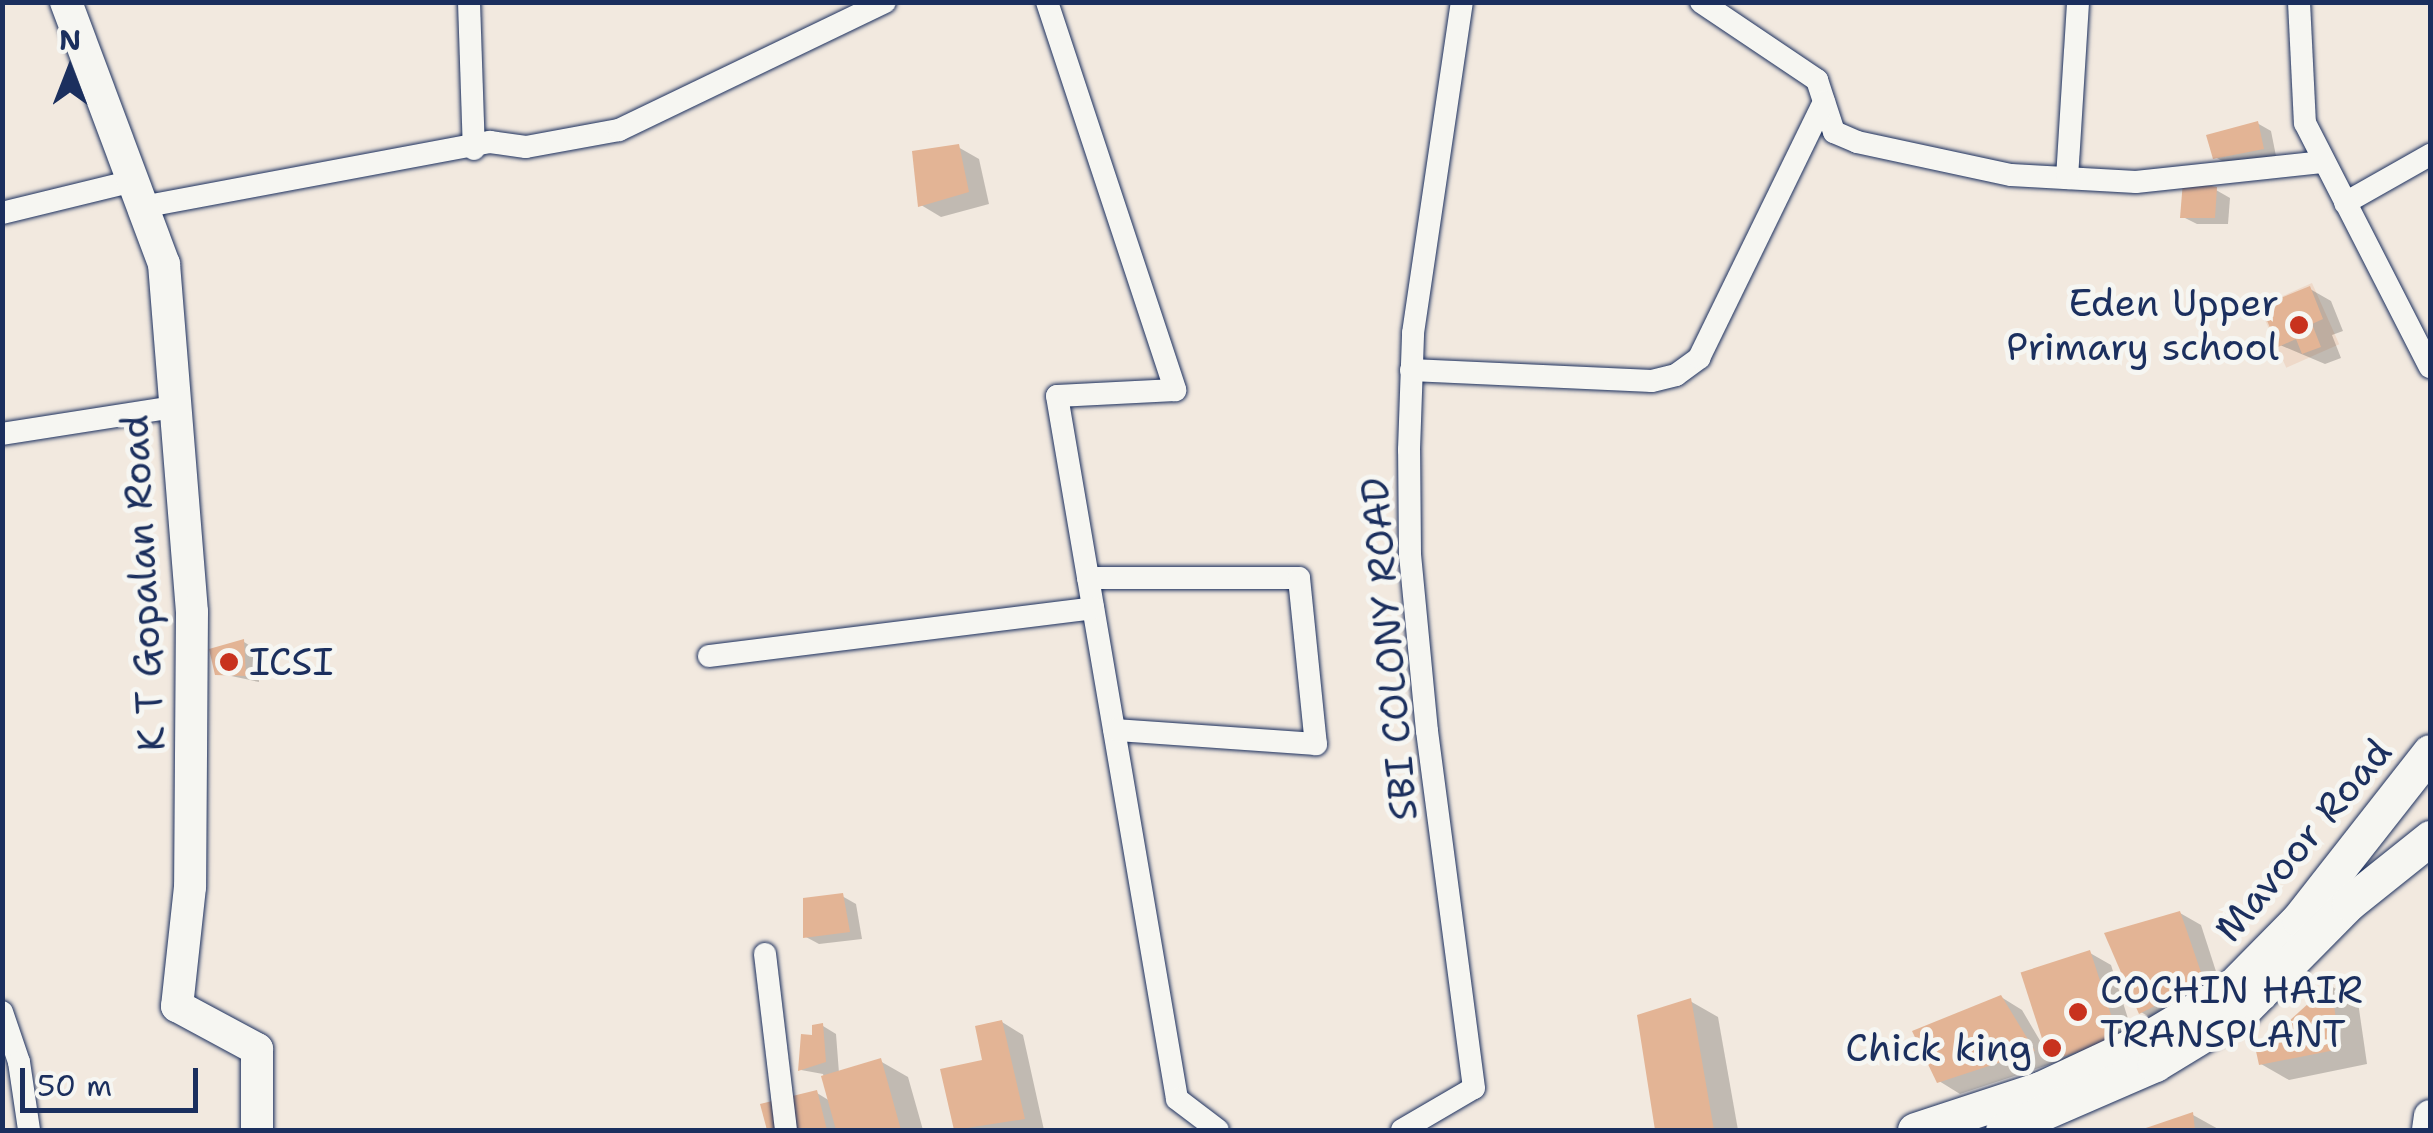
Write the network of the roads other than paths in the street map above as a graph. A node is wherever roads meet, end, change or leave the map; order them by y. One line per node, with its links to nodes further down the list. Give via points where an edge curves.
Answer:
1 (66, 2): 14 (street, K T Gopalan Road)
2 (469, 2): 10 (street)
3 (885, 2): 10 (street, via 620,130)
4 (1047, 2): 21 (street, via 1175,390 1056,396)
5 (1462, 2): 18 (street, SBI COLONY ROAD, via 1424,234)
6 (1701, 2): 9 (street, via 1817,80)
7 (2078, 2): 13 (street)
8 (2299, 2): 12 (street, via 2306,123)
9 (1824, 102): 13 (street, via 1834,132 1857,142 2011,176); 18 (street, via 1699,358 1676,375 1652,381)
10 (474, 149): 14 (street)
11 (2430, 155): 15 (street)
12 (2324, 162): 13 (street, via 2136,182); 15 (street)
13 (2067, 178)
14 (137, 194): 16 (street); 19 (street, K T Gopalan Road, via 164,264)
15 (2345, 204): 17 (street)
16 (2, 213)
17 (2430, 367)
18 (1412, 370): 34 (street, SBI COLONY ROAD, via 1410,556 1446,916 1474,1088)
19 (175, 408): 20 (street); 31 (street, K T Gopalan Road, via 192,612 190,887 177,1006 257,1049)
20 (2, 434)
21 (1088, 578): 22 (street); 24 (street, via 1299,578 1316,744)
22 (1093, 608): 23 (street); 24 (street)
23 (710, 656)
24 (1114, 730): 33 (street, via 1177,1099)
25 (2430, 752): 35 (main road, Mavoor Road, via 2299,919 2230,990 2145,1040 2040,1089)
26 (2430, 838): 36 (main road, Mavoor Road, via 2349,903 2242,1011 2155,1064)
27 (765, 954): 32 (street)
28 (2, 1012): 30 (street, via 19,1062)
29 (2430, 1116): 37 (street)
30 (29, 1130)
31 (257, 1130)
32 (786, 1130)
33 (1218, 1130)
34 (1402, 1130)
35 (1915, 1130)
36 (2002, 1130)
37 (2428, 1130)

